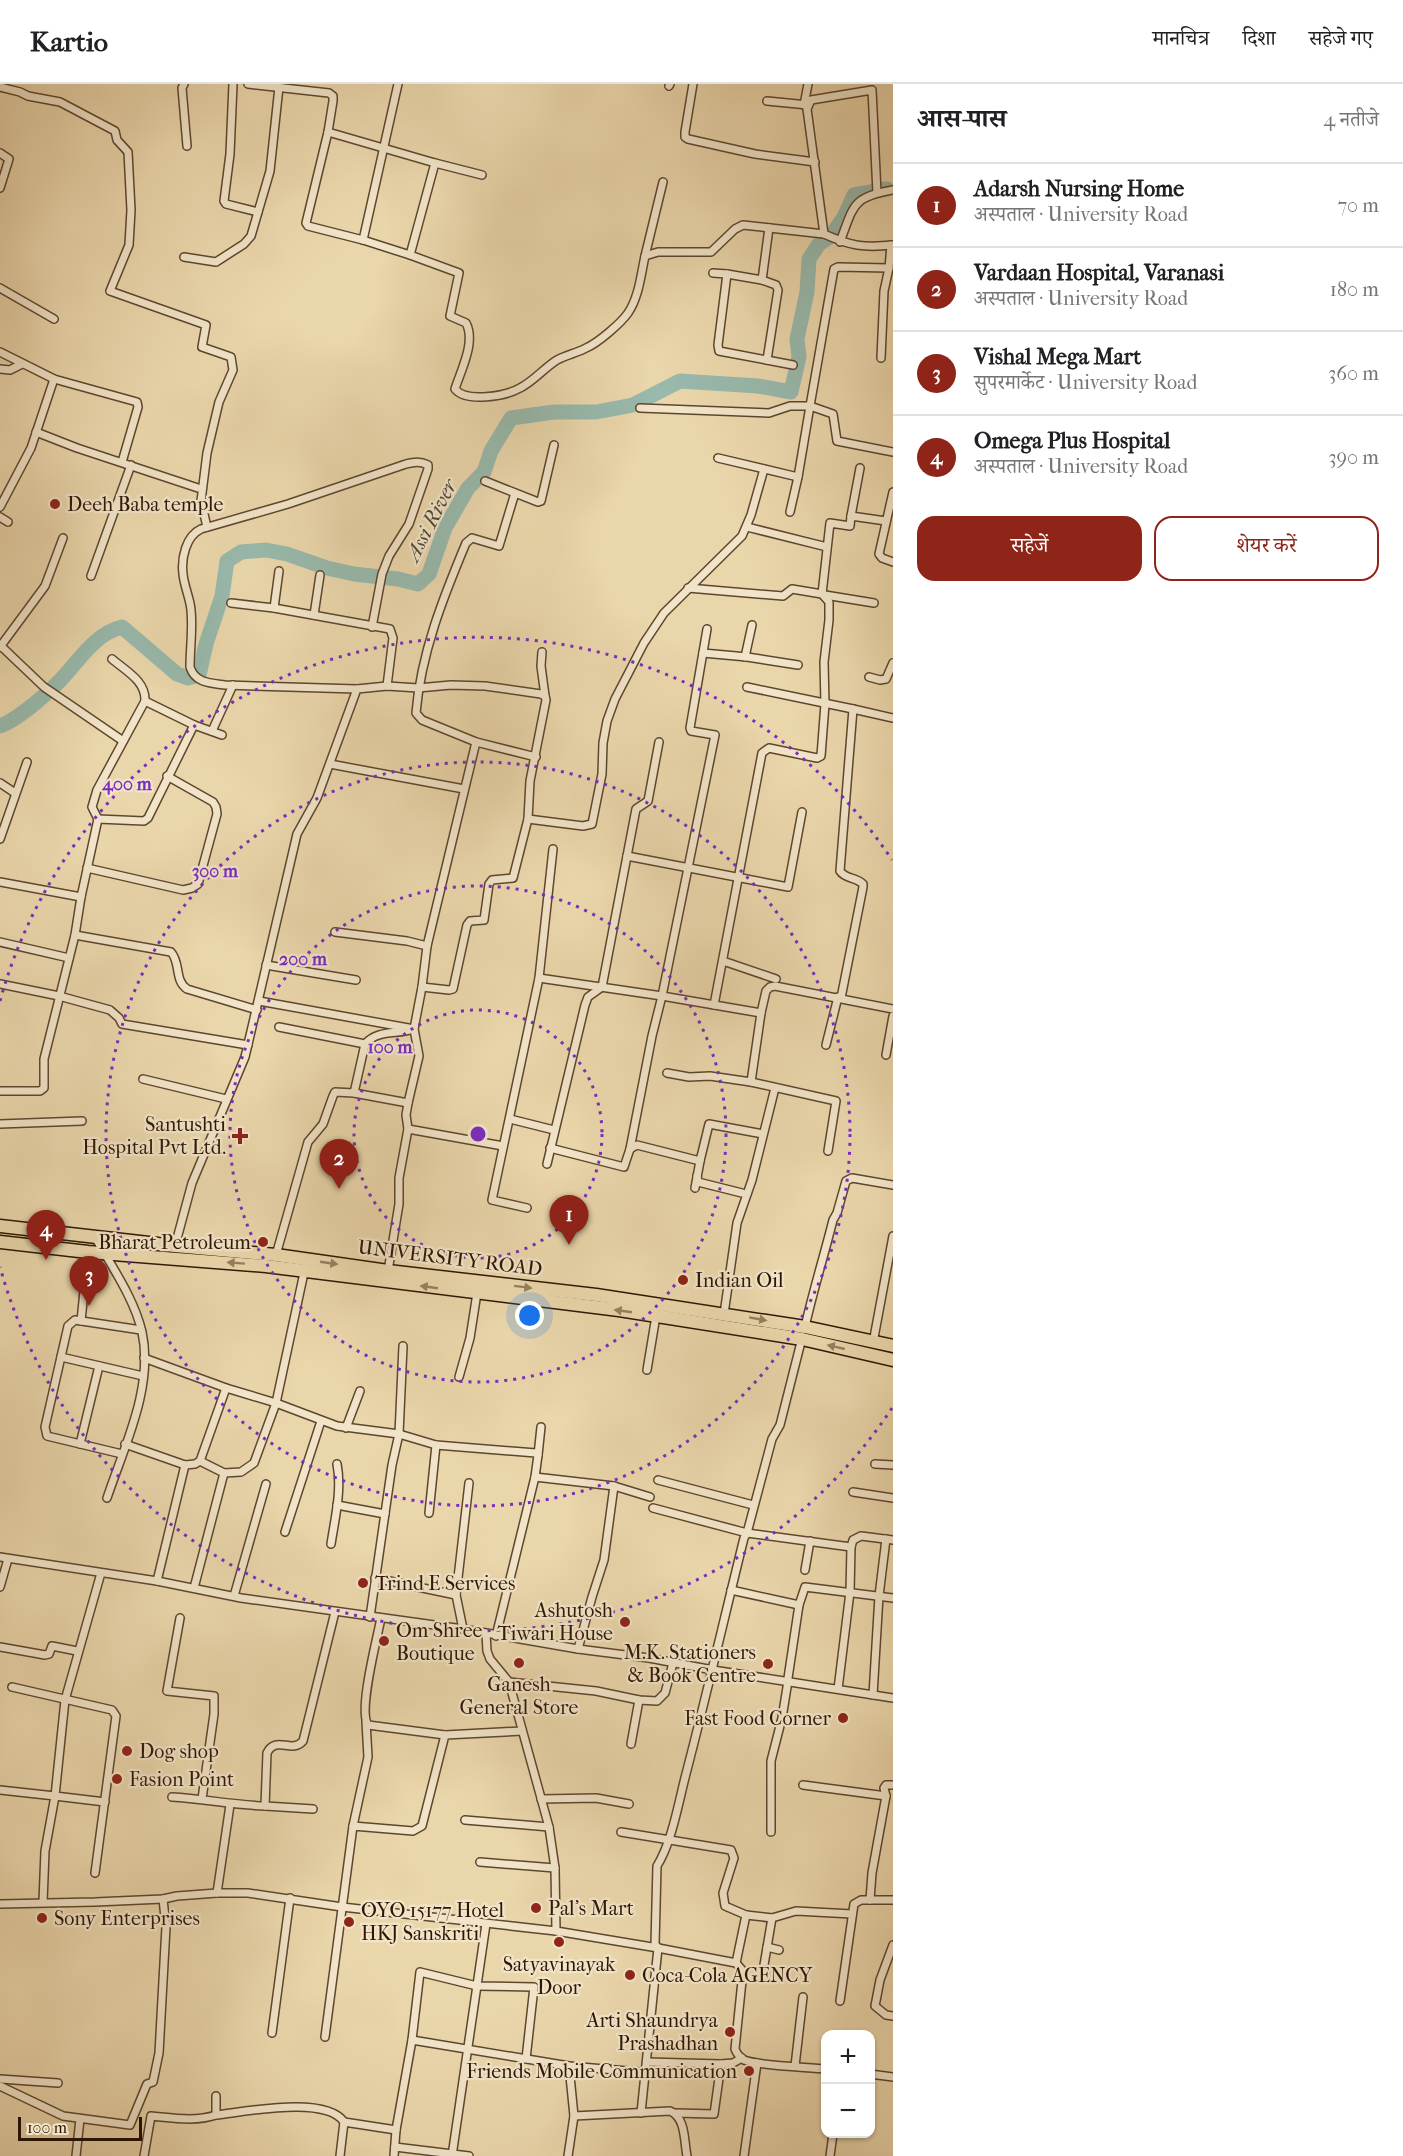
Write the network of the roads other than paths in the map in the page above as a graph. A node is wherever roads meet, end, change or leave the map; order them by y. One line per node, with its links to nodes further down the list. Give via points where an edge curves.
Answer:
1 (184, 84): 12 (street)
2 (233, 84): 22 (street, via 224,201)
3 (248, 84): 7 (street)
4 (398, 84): 13 (street)
5 (693, 84): 15 (street, via 685,132 688,139)
6 (808, 84): 10 (street)
7 (283, 86): 11 (street, via 333,96); 22 (street, via 270,171)
8 (0, 87): 64 (street, via 60,102 115,131 117,140 128,152 130,210 129,245 111,291 207,325 202,347 231,357 233,370 219,402 207,453 201,501)
9 (766, 101): 10 (street)
10 (806, 105): 15 (street); 21 (street, via 814,98 873,90)
11 (328, 132): 13 (street); 25 (street, via 306,224)
12 (187, 146)
13 (384, 147): 16 (street); 25 (street)
14 (0, 153): 19 (street, via 9,159)
15 (815, 162): 24 (street)
16 (435, 163): 17 (street); 27 (street)
17 (482, 175)
18 (663, 182): 28 (street)
19 (0, 188)
20 (893, 190): 21 (street)
21 (877, 191): 24 (street, via 858,201)
22 (258, 212): 29 (street, via 251,236 216,262)
23 (769, 228): 24 (street); 28 (street, via 740,225 711,252 658,252); 33 (street)
24 (831, 237): 26 (street, via 850,245)
25 (363, 240): 27 (street)
26 (892, 245): 30 (street)
27 (410, 255): 28 (street, via 459,273 450,316 466,323 470,342 455,389 460,394 483,397 521,388 559,359 597,341 630,310)
28 (645, 256)
29 (184, 257)
30 (889, 268): 37 (street); 43 (street, via 834,269)
31 (712, 273): 32 (street)
32 (727, 274): 33 (street); 38 (street, via 718,348)
33 (762, 280): 38 (street, via 778,286)
34 (0, 288): 35 (street)
35 (54, 319)
36 (0, 352): 39 (street)
37 (881, 358)
38 (767, 360): 40 (street)
39 (22, 364): 41 (street, via 10,370); 42 (street)
40 (793, 365)
41 (0, 369)
42 (54, 379): 45 (street); 49 (street, via 137,402)
43 (810, 406): 44 (street, via 790,405 769,413); 47 (street, via 833,414 837,441); 53 (street)
44 (640, 408)
45 (36, 432): 49 (street); 58 (street)
46 (554, 445): 57 (street, via 543,499 538,502)
47 (893, 452)
48 (718, 458): 52 (street)
49 (122, 462): 50 (street)
50 (131, 465): 55 (street); 71 (street)
51 (860, 468): 60 (street)
52 (764, 470): 53 (street); 65 (street)
53 (798, 477): 59 (street)
54 (485, 481): 57 (street)
55 (198, 488)
56 (893, 492): 62 (street)
57 (515, 493): 92 (street, via 499,546 472,538 466,543 432,630)
58 (0, 507)
59 (790, 512)
60 (851, 516): 62 (street); 67 (street, via 850,526 830,523)
61 (0, 517): 63 (street)
62 (886, 521): 68 (street, via 879,554)
63 (8, 522)
64 (207, 527): 79 (street, via 406,464 428,465 409,524 381,577); 89 (street, via 188,541 183,564 191,610 190,667 195,676 206,682)
65 (747, 527): 67 (street); 72 (street, via 730,549)
66 (63, 538): 81 (street, via 45,586)
67 (827, 547): 73 (street)
68 (893, 562)
69 (279, 571): 76 (street)
70 (320, 575): 77 (street)
71 (91, 576)
72 (688, 588): 73 (street, via 783,596 792,589); 114 (street, via 664,613 644,643 615,699 607,721 592,824)
73 (822, 594): 75 (street); 96 (street, via 830,605 824,662)
74 (231, 603): 76 (street)
75 (874, 603)
76 (274, 608): 77 (street)
77 (314, 615): 79 (street)
78 (752, 625): 84 (street)
79 (372, 627): 90 (street, via 390,629 393,633)
80 (707, 629): 83 (street)
81 (1, 647): 102 (street, via 52,694)
82 (542, 652): 94 (street)
83 (703, 653): 84 (street); 119 (street, via 690,728 715,735)
84 (745, 657): 87 (street)
85 (112, 659): 95 (street, via 142,685)
86 (893, 663): 88 (street, via 886,679)
87 (798, 666)
88 (869, 677)
89 (233, 686): 93 (street); 100 (street)
90 (387, 686): 92 (street); 93 (street)
91 (747, 687): 96 (street)
92 (418, 688): 94 (street, via 485,686); 103 (street, via 419,718)
93 (357, 689): 107 (street)
94 (545, 696): 105 (street)
95 (145, 701): 99 (street); 102 (street)
96 (825, 704): 97 (street); 120 (street, via 819,758 769,748 762,753)
97 (853, 708): 98 (street); 138 (street, via 840,871 844,876 861,879 863,887)
98 (893, 718)
99 (194, 725): 100 (street); 108 (street)
100 (212, 731): 101 (street)
101 (222, 735)
102 (123, 741): 113 (street, via 92,801)
103 (476, 741): 105 (street); 110 (street)
104 (659, 742): 117 (street, via 648,801 636,809)
105 (536, 756): 114 (street)
106 (27, 762): 111 (street)
107 (330, 764): 110 (street); 129 (street, via 297,834)
108 (167, 776): 113 (street, via 144,821); 118 (street, via 216,807 198,884 183,890)
109 (0, 783): 111 (street)
110 (464, 789): 126 (street)
111 (15, 793): 115 (street)
112 (802, 812): 120 (street, via 788,887)
113 (98, 819): 118 (street)
114 (528, 819): 134 (street, via 513,878 492,879 484,920 467,925 453,989)
115 (0, 839)
116 (553, 849): 130 (street)
117 (627, 856): 119 (street); 135 (street)
118 (87, 868): 122 (street)
119 (688, 869): 120 (street); 137 (street)
120 (739, 879): 128 (street)
121 (0, 882): 122 (street)
122 (81, 897): 124 (street)
123 (335, 932): 126 (street)
124 (75, 935): 127 (street); 142 (street, via 171,952 177,962 179,981 187,989)
125 (0, 942): 127 (street)
126 (427, 946): 134 (street)
127 (69, 958): 136 (street)
128 (723, 961): 131 (street); 140 (street)
129 (266, 965): 132 (street); 139 (street)
130 (539, 978): 135 (street); 159 (street)
131 (776, 979)
132 (356, 980)
133 (0, 984): 136 (street)
134 (422, 987): 146 (street)
135 (602, 987): 137 (street); 163 (street, via 588,997 585,1005)
136 (59, 996): 149 (street, via 110,1010 122,1024); 155 (street, via 44,1059 43,1089)
137 (662, 996): 140 (street); 167 (street)
138 (839, 997): 141 (street); 143 (street, via 770,987); 148 (street)
139 (259, 1001): 142 (street); 146 (street)
140 (714, 1005): 143 (street)
141 (893, 1009)
142 (257, 1010): 149 (street)
143 (761, 1013): 153 (street)
144 (893, 1016): 150 (street)
145 (279, 1027): 147 (street)
146 (414, 1029): 147 (street, via 382,1033); 158 (street, via 419,1056)
147 (365, 1044): 156 (street)
148 (826, 1045)
149 (248, 1046): 157 (street)
150 (886, 1055)
151 (667, 1073): 153 (street)
152 (143, 1079): 157 (street)
153 (751, 1082): 154 (street)
154 (775, 1088): 164 (street); 168 (street, via 836,1101)
155 (0, 1091)
156 (354, 1093): 158 (street); 183 (street, via 335,1092 323,1124 310,1138)
157 (226, 1099): 180 (street, via 192,1183)
158 (408, 1103): 162 (street)
159 (510, 1119): 163 (street); 165 (street)
160 (81, 1121): 161 (street)
161 (0, 1124)
162 (408, 1129): 165 (street); 185 (street)
163 (554, 1130): 166 (street)
164 (763, 1134): 169 (street, via 709,1124); 187 (street, via 737,1223)
165 (503, 1146): 175 (street, via 492,1200)
166 (550, 1148): 167 (street, via 620,1167 627,1165); 170 (street)
167 (630, 1149): 169 (street, via 637,1146)
168 (828, 1151)
169 (700, 1161): 171 (street)
170 (547, 1164)
171 (697, 1176): 173 (street); 174 (street, via 698,1182)
172 (893, 1185): 191 (street, via 852,1178 846,1181)
173 (694, 1188)
174 (742, 1193)
175 (527, 1208)
176 (0, 1226): 178 (main road, UNIVERSITY ROAD)
177 (893, 1236): 192 (street)
178 (95, 1237): 180 (main road, UNIVERSITY ROAD); 182 (street)
179 (0, 1242): 181 (main road)
180 (175, 1246): 183 (main road, UNIVERSITY ROAD)
181 (88, 1252): 182 (main road); 189 (street)
182 (104, 1252): 183 (main road, one-way to 182); 190 (street, via 130,1299)
183 (274, 1261): 184 (main road, UNIVERSITY ROAD)
184 (306, 1265): 185 (main road, UNIVERSITY ROAD, one-way to 185); 186 (main road, one-way to 184); 204 (street)
185 (388, 1271): 187 (main road, UNIVERSITY ROAD, one-way to 187)
186 (477, 1293): 188 (main road, one-way to 186); 201 (street)
187 (724, 1314): 191 (main road, UNIVERSITY ROAD, one-way to 191)
188 (656, 1316): 191 (main road); 199 (street)
189 (81, 1321): 190 (street); 195 (street, via 75,1320 68,1326)
190 (141, 1330): 196 (street)
191 (803, 1333): 192 (main road, UNIVERSITY ROAD); 197 (main road, one-way to 191); 230 (street, via 780,1425 772,1439)
192 (873, 1343): 194 (main road, UNIVERSITY ROAD)
193 (403, 1346): 208 (street)
194 (893, 1346)
195 (61, 1357): 198 (street); 209 (street, via 45,1432 47,1436)
196 (144, 1358): 200 (street); 202 (street)
197 (893, 1359)
198 (99, 1365): 200 (street); 209 (street)
199 (647, 1370)
200 (143, 1376): 210 (street, via 143,1390)
201 (459, 1377)
202 (226, 1388): 204 (street); 214 (street)
203 (360, 1391): 207 (street)
204 (276, 1403): 205 (street); 219 (street, via 254,1463 241,1472)
205 (321, 1421): 207 (street); 234 (street)
206 (541, 1427): 213 (street)
207 (346, 1428): 208 (street)
208 (399, 1434): 211 (street); 233 (street)
209 (80, 1444): 212 (street)
210 (125, 1444): 212 (street); 217 (street)
211 (436, 1445): 213 (street); 232 (street)
212 (122, 1454): 227 (street)
213 (538, 1455): 220 (street)
214 (200, 1461): 217 (street); 219 (street)
215 (337, 1464): 229 (street)
216 (875, 1464): 218 (street)
217 (185, 1465): 244 (street)
218 (893, 1465)
219 (224, 1473): 246 (street)
220 (536, 1477): 224 (street); 260 (street)
221 (658, 1480): 230 (street)
222 (469, 1483): 249 (street)
223 (266, 1484): 250 (street)
224 (614, 1486): 226 (street); 262 (street, via 604,1560)
225 (853, 1492): 228 (street)
226 (650, 1497)
227 (107, 1498)
228 (893, 1498)
229 (337, 1505): 233 (street); 238 (street)
230 (753, 1505): 235 (street)
231 (653, 1508): 235 (street)
232 (429, 1513)
233 (385, 1514): 243 (street)
234 (285, 1532)
235 (747, 1533): 237 (street); 247 (street)
236 (890, 1540): 239 (street, via 856,1537); 251 (street)
237 (810, 1542): 239 (street); 241 (street)
238 (331, 1544)
239 (850, 1547): 248 (street)
240 (4, 1558): 242 (street); 245 (street)
241 (805, 1570)
242 (101, 1573): 244 (street); 263 (street)
243 (375, 1578): 249 (street); 255 (street)
244 (157, 1581): 246 (street)
245 (0, 1587)
246 (194, 1588): 250 (street)
247 (731, 1590): 253 (street); 265 (street)
248 (850, 1592): 251 (street); 253 (street, via 805,1587); 269 (street)
249 (456, 1595): 258 (street)
250 (234, 1596): 254 (street)
251 (879, 1596): 252 (street); 270 (street)
252 (893, 1598)
253 (799, 1605): 266 (street)
254 (335, 1612): 255 (street); 289 (street, via 303,1741 295,1746 275,1745 267,1753)
255 (370, 1617): 257 (street)
256 (180, 1618): 285 (street, via 167,1691 214,1696)
257 (381, 1618): 258 (street); 274 (street, via 369,1678)
258 (463, 1629): 259 (street)
259 (486, 1634): 260 (street); 267 (street, via 490,1659)
260 (496, 1636): 262 (street)
261 (0, 1647): 263 (street, via 45,1655 52,1646)
262 (578, 1649): 264 (street)
263 (77, 1651): 272 (street)
264 (673, 1663): 265 (street); 273 (street, via 662,1698)
265 (713, 1670): 266 (street); 296 (street)
266 (788, 1680): 269 (street); 295 (street, via 771,1761)
267 (509, 1682): 273 (street, via 596,1691); 275 (street)
268 (12, 1688): 272 (street)
269 (838, 1689): 270 (street)
270 (873, 1695): 271 (street)
271 (893, 1698)
272 (65, 1700): 281 (street); 286 (street, via 115,1713)
273 (639, 1700): 277 (street)
274 (366, 1722): 276 (street); 292 (street, via 368,1757)
275 (522, 1731): 276 (street); 284 (street)
276 (445, 1735): 292 (street, via 419,1830)
277 (631, 1744)
278 (803, 1785): 282 (street)
279 (893, 1785): 282 (street, via 884,1788)
280 (0, 1790): 281 (street)
281 (55, 1796): 286 (street); 305 (street, via 45,1851)
282 (886, 1796): 303 (street)
283 (172, 1797): 285 (street)
284 (542, 1798): 287 (street, via 596,1798); 293 (street)
285 (202, 1799): 288 (street)
286 (105, 1802): 299 (street)
287 (629, 1804)
288 (230, 1805): 289 (street); 300 (street)
289 (265, 1806): 290 (street)
290 (313, 1809)
291 (465, 1820): 293 (street)
292 (353, 1826): 307 (street)
293 (549, 1827): 298 (street)
294 (621, 1832): 296 (street)
295 (771, 1832)
296 (668, 1839): 309 (street, via 731,1850 734,1858 723,1893 725,1906); 315 (street, via 657,1866)
297 (480, 1862): 298 (street)
298 (555, 1868): 312 (street)
299 (95, 1873)
300 (218, 1893): 301 (street); 302 (street)
301 (290, 1898): 307 (street); 323 (street)
302 (163, 1899): 305 (street); 347 (street, via 166,1927 159,2053 153,2082 147,2084 130,2125)
303 (870, 1900): 304 (street); 308 (street, via 854,1904)
304 (893, 1900)
305 (43, 1902): 306 (street)
306 (0, 1904)
307 (342, 1907): 311 (street); 324 (street)
308 (852, 1914): 310 (street, via 796,1911); 321 (street)
309 (746, 1915): 310 (street); 317 (street)
310 (772, 1918): 314 (street)
311 (486, 1924): 312 (street); 319 (street)
312 (556, 1931): 315 (street)
313 (893, 1946): 322 (street, via 875,2006)
314 (767, 1947): 316 (street); 318 (street)
315 (658, 1948): 317 (street); 329 (street)
316 (779, 1950)
317 (736, 1963): 327 (street, via 743,1971 735,2049)
318 (764, 1965)
319 (477, 1986): 325 (street, via 420,1972); 326 (street); 328 (street, via 534,1987)
320 (803, 1997): 333 (street)
321 (840, 2001)
322 (893, 2016)
323 (272, 2033)
324 (324, 2037)
325 (412, 2040): 326 (street); 349 (street)
326 (469, 2050): 328 (street); 352 (street)
327 (742, 2058): 330 (street); 331 (street)
328 (526, 2059): 332 (street)
329 (647, 2062): 331 (street); 335 (street)
330 (757, 2063): 333 (street); 360 (street)
331 (721, 2064): 344 (street, via 714,2114)
332 (569, 2066): 335 (street); 346 (street)
333 (795, 2066): 334 (street)
334 (821, 2069)
335 (646, 2072): 336 (street); 343 (street)
336 (663, 2073)
337 (875, 2075): 338 (street)
338 (893, 2077)
339 (0, 2079): 340 (street)
340 (58, 2083)
341 (0, 2086): 347 (street, via 55,2114)
342 (216, 2096): 345 (street)
343 (641, 2113): 344 (street); 346 (street)
344 (676, 2113): 359 (street, via 681,2120)
345 (216, 2115): 348 (street, via 278,2107 314,2108 333,2112); 354 (street, via 195,2120 151,2116)
346 (574, 2116): 358 (street)
347 (80, 2119): 353 (street)
348 (344, 2122): 349 (street); 355 (street)
349 (396, 2130): 351 (street)
350 (832, 2138): 361 (street)
351 (395, 2147): 352 (street); 356 (street)
352 (452, 2155): 357 (street)
353 (76, 2156)
354 (144, 2156)
355 (340, 2156)
356 (394, 2156)
357 (469, 2156)
358 (568, 2156)
359 (687, 2156)
360 (744, 2156)
361 (830, 2156)

